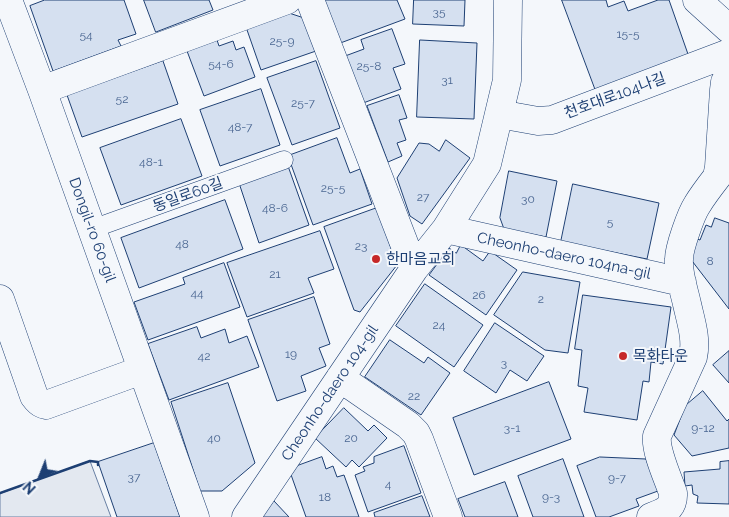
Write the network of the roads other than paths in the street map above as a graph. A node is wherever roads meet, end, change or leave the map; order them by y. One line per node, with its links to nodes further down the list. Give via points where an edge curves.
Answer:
1 (8, 0): 9 (street, Dongil-ro 60-gil)
2 (287, 0): 9 (street)
3 (310, 0): 14 (street)
4 (508, 0): 10 (street, Cheonho-daero 104-gil, via 507,80)
5 (697, 0): 6 (street)
6 (729, 29)
7 (729, 53): 10 (street, 천호대로104나길, via 552,120 538,121)
8 (729, 75): 15 (street, via 724,90 717,177 692,213 680,251)
9 (42, 90): 12 (street, Dongil-ro 60-gil)
10 (499, 114): 13 (street, Cheonho-daero 104-gil, via 484,172)
11 (284, 160): 12 (lane, 동일로60길)
12 (92, 229): 17 (street, Dongil-ro 60-gil)
13 (446, 230): 14 (street, Cheonho-daero 104-gil); 15 (street, Cheonho-daero 104na-gil)
14 (414, 268): 18 (street, Cheonho-daero 104-gil)
15 (682, 282): 22 (street, via 695,347 656,440 673,493 672,503 664,512)
16 (0, 299): 17 (street, via 34,396 42,404)
17 (142, 370): 19 (street, Dongil-ro 60-gil)
18 (340, 378): 20 (street, Cheonho-daero 104-gil); 21 (street, via 416,433)
19 (194, 517)
20 (246, 517)
21 (448, 517)
22 (651, 517)

